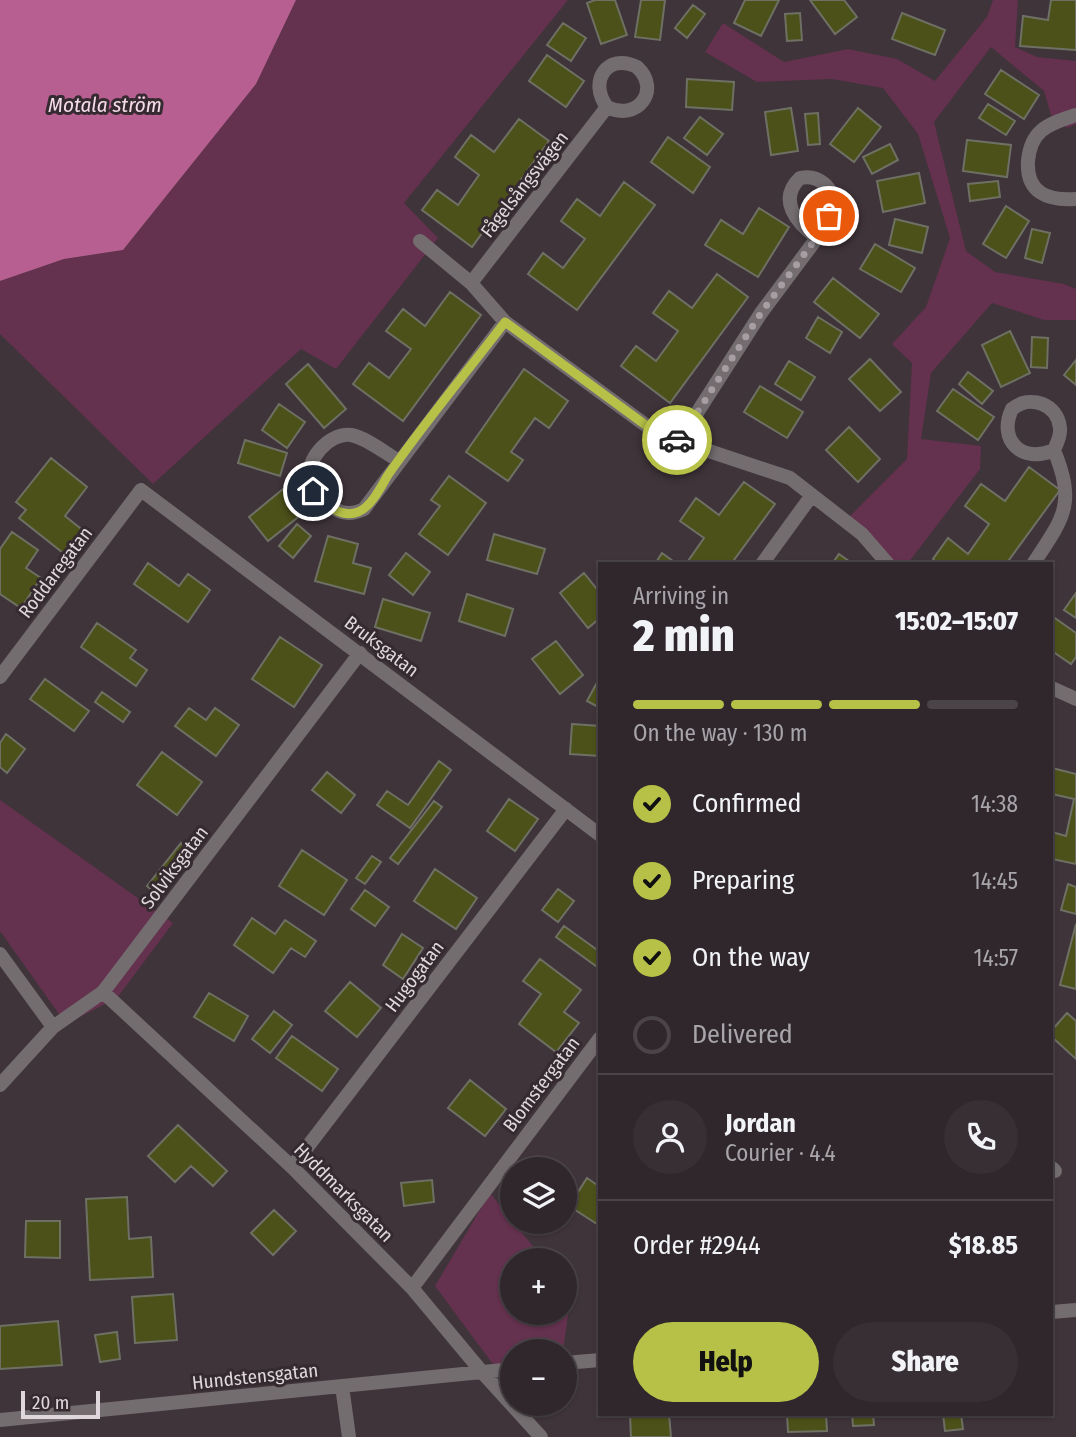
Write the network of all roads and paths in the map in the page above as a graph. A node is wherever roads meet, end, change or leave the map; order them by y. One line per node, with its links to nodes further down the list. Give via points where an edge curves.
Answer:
1 (607, 107): 6 (street, Fågelsångsvägen)
2 (1076, 115): 3 (street, via 1039,133 1031,144 1027,173 1041,194)
3 (1076, 199)
4 (817, 238): 8 (street, via 761,313)
5 (420, 241): 6 (street)
6 (471, 284): 7 (street)
7 (505, 322): 8 (street, via 651,429); 10 (street)
8 (679, 441): 12 (street, via 790,478)
9 (1054, 450): 15 (street, via 1068,487 1067,508)
10 (398, 461): 10 (street, via 368,504 350,514 335,510 310,484 312,463 327,441 342,435 357,437)
11 (141, 490): 16 (street, Bruksgatan); 17 (street, Roddaregatan)
12 (811, 495): 13 (street); 14 (street, via 862,534)
13 (763, 562)
14 (886, 562)
15 (1035, 562)
16 (359, 653): 20 (street, Bruksgatan); 23 (street, Solviksgatan)
17 (0, 677)
18 (1053, 688): 19 (street)
19 (1076, 699)
20 (566, 809): 21 (street, Bruksgatan); 27 (street, Hugogatan)
21 (598, 833)
22 (0, 954): 24 (street)
23 (103, 992): 24 (street, Solviksgatan); 27 (street, Hyddmarksgatan)
24 (53, 1027): 26 (street, Solviksgatan)
25 (598, 1041): 28 (street, Blomstergatan)
26 (0, 1084)
27 (292, 1167): 28 (street, Hyddmarksgatan)
28 (412, 1287): 34 (street, Hyddmarksgatan)
29 (1076, 1310): 30 (street)
30 (1053, 1312)
31 (598, 1360): 32 (street)
32 (577, 1362)
33 (500, 1370): 34 (street, Hundstensgatan)
34 (482, 1372): 35 (street, Hundstensgatan); 38 (street, Hyddmarksgatan)
35 (342, 1386): 36 (street, Hundstensgatan); 37 (street)
36 (0, 1420)
37 (349, 1437)
38 (541, 1437)

